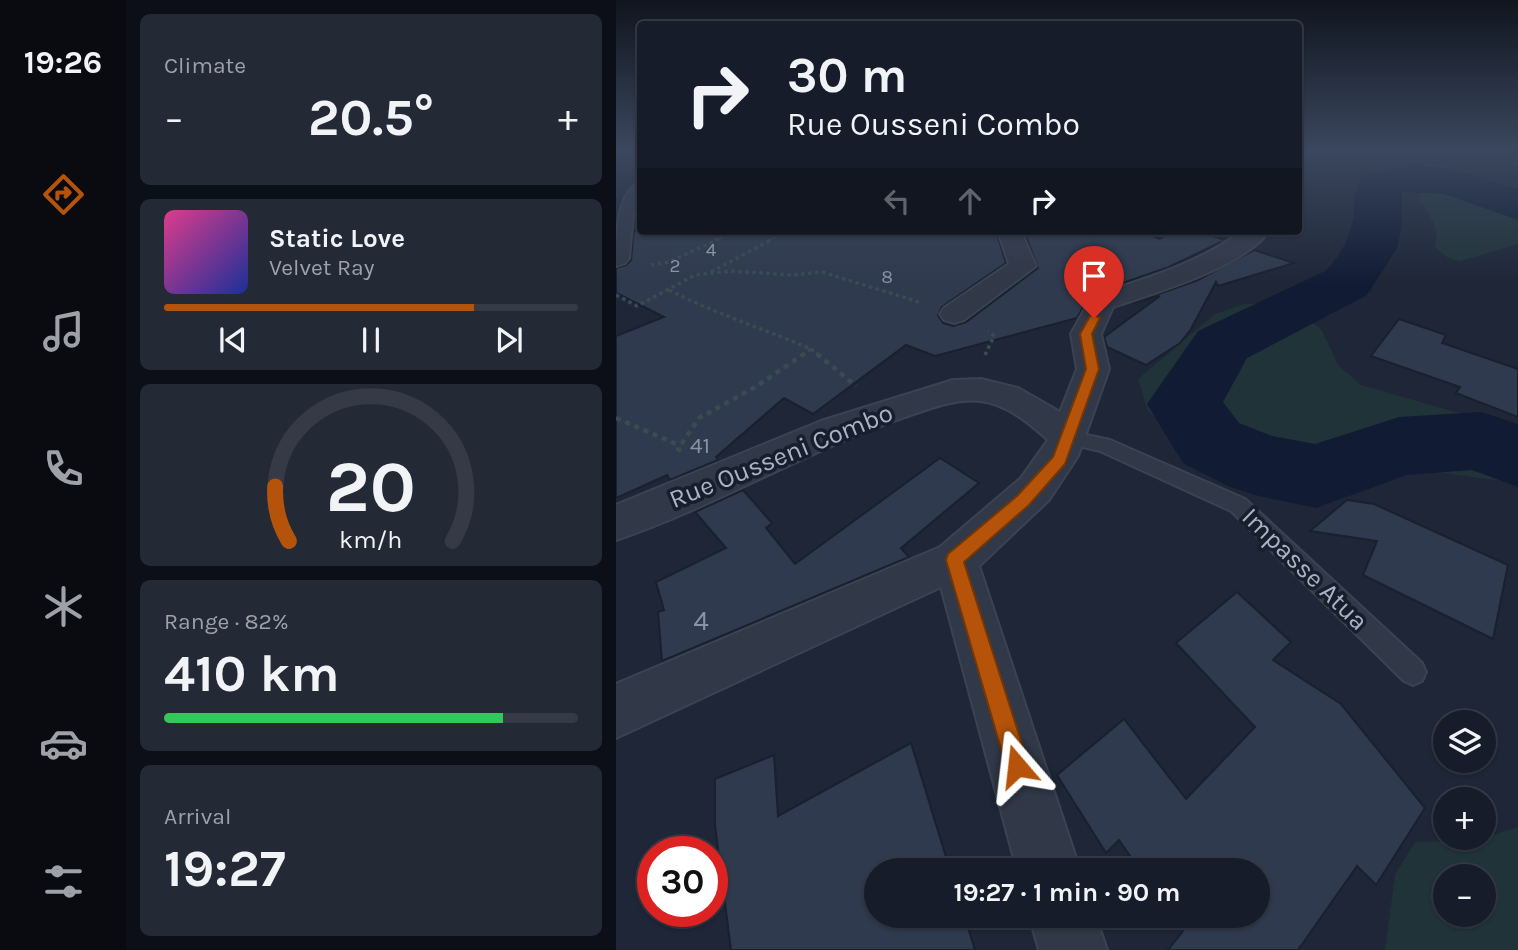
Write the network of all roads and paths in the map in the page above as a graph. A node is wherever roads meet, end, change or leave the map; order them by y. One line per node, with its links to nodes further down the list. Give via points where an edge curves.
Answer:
1 (635, 195): 6 (street, via 622,214)
2 (726, 235): 7 (path, via 668,262)
3 (780, 235): 8 (path)
4 (1010, 235): 11 (street, via 1023,266)
5 (1251, 235): 14 (street, via 1232,250 1177,276 1102,302 1086,334 1093,369)
6 (616, 258)
7 (642, 267)
8 (709, 274): 9 (path, via 700,273); 11 (path, via 764,271 806,276 822,272)
9 (668, 290): 10 (path, via 636,306); 15 (path, via 704,309 733,316 811,349 699,418)
10 (616, 295)
11 (954, 314): 12 (path, via 975,321 994,336)
12 (971, 389): 14 (street, Rue Ousseni Combo, via 1020,400); 17 (street, Rue Ousseni Combo, via 865,416)
13 (616, 418): 15 (path)
14 (1068, 437): 18 (street, via 1060,460); 19 (lane, Impasse Atua, via 1104,445 1238,505)
15 (681, 446): 16 (path)
16 (677, 461)
17 (616, 523)
18 (955, 560): 20 (street); 21 (street)
19 (1413, 672)
20 (616, 711)
21 (1045, 858)
22 (1066, 928): 23 (street)
23 (1073, 950)

